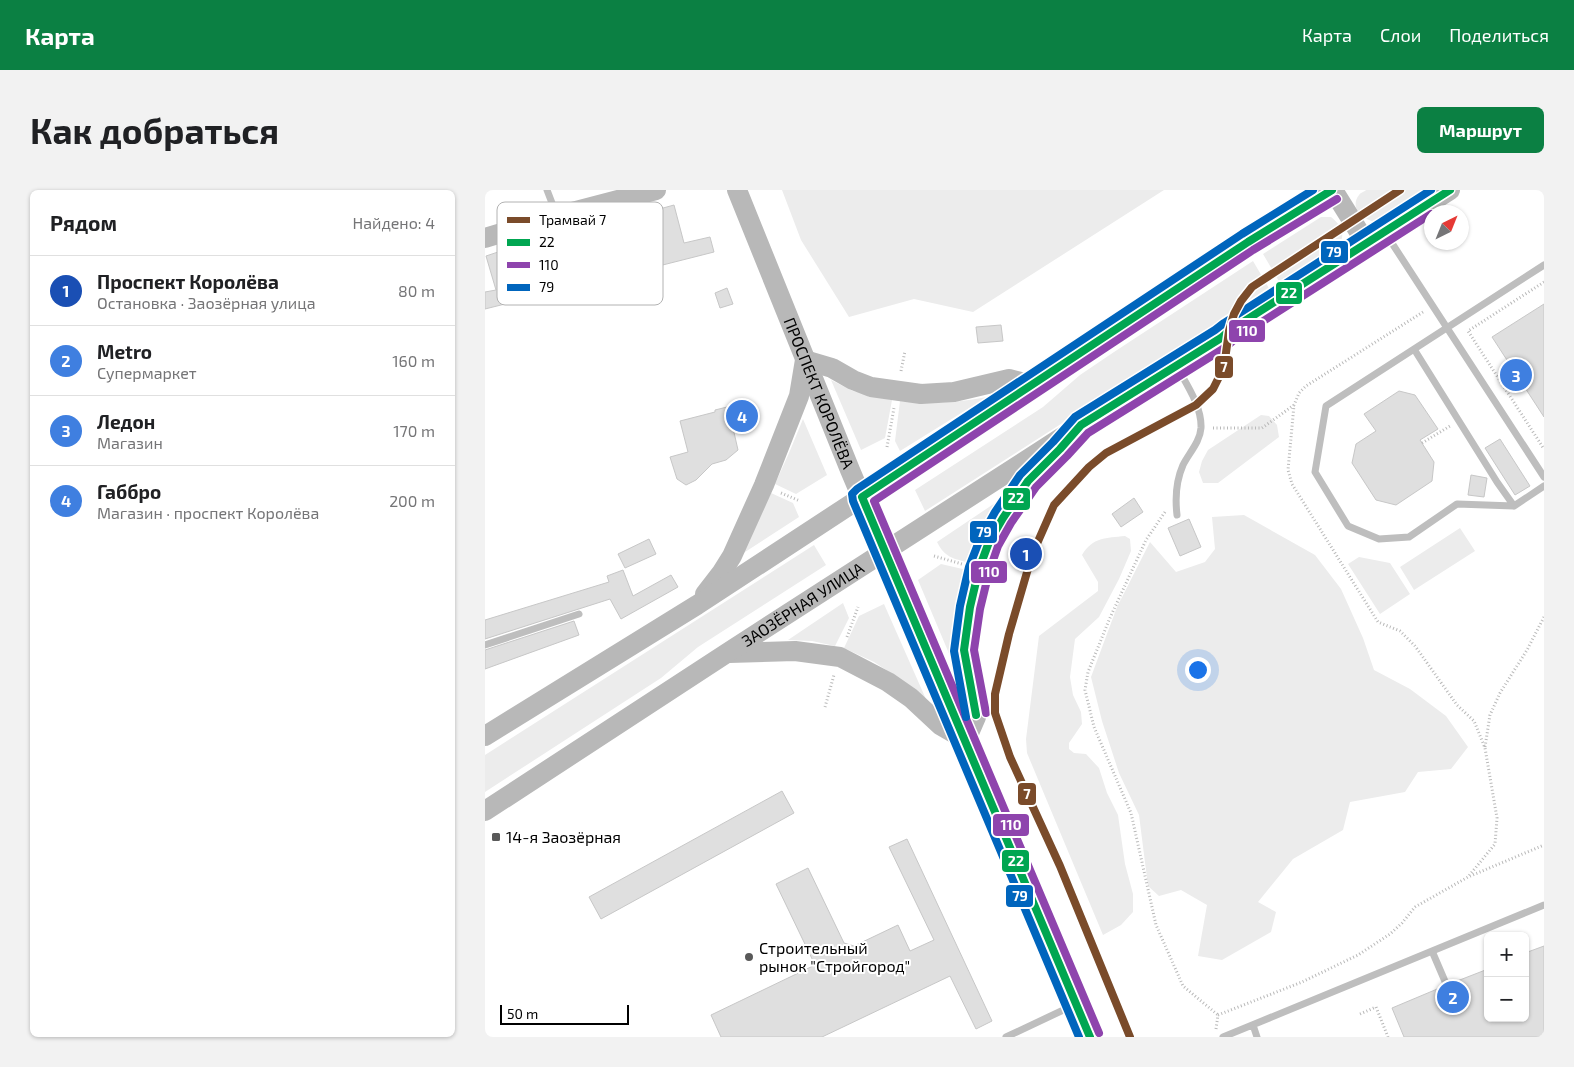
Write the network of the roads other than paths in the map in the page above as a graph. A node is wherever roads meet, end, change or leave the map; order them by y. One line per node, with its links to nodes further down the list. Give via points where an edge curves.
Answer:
1 (547, 190): 6 (lane)
2 (656, 190): 7 (main road)
3 (737, 190): 15 (main road, ПРОСПЕКТ КОРОЛЁВА)
4 (1332, 190): 11 (main road); 17 (main road)
5 (1450, 190): 8 (main road, ЗАОЗЁРНАЯ УЛИЦА)
6 (552, 202)
7 (610, 202)
8 (1384, 232): 11 (main road, ЗАОЗЁРНАЯ УЛИЦА); 13 (lane)
9 (497, 234): 10 (main road)
10 (485, 238)
11 (1366, 243): 16 (main road, ЗАОЗЁРНАЯ УЛИЦА)
12 (1544, 265): 13 (lane)
13 (1447, 328): 14 (lane); 19 (lane)
14 (1414, 349): 22 (lane); 22 (lane, via 1326,406 1315,472 1348,526 1379,539 1409,537 1457,504)
15 (805, 360): 17 (main road, via 832,368 871,387 921,394 954,392 1009,379); 21 (main road, ПРОСПЕКТ КОРОЛЁВА); 25 (main road, via 799,396 764,485 732,556)
16 (1176, 365): 18 (main road, ЗАОЗЁРНАЯ УЛИЦА); 23 (lane, via 1194,396 1201,428 1199,438 1182,467 1175,496)
17 (1033, 385): 21 (main road)
18 (1081, 425): 24 (main road, ЗАОЗЁРНАЯ УЛИЦА); 30 (main road, via 1023,489 989,542 979,569 964,650 976,717)
19 (1544, 477)
20 (1544, 486): 22 (lane)
21 (862, 497): 24 (main road, ПРОСПЕКТ КОРОЛЁВА); 25 (main road)
22 (1514, 506)
23 (1177, 515)
24 (885, 551): 28 (main road, ЗАОЗЁРНАЯ УЛИЦА); 30 (main road, ПРОСПЕКТ КОРОЛЁВА)
25 (697, 605): 29 (main road)
26 (579, 614): 27 (lane)
27 (485, 645)
28 (727, 653): 30 (main road, via 795,651 839,657 888,682 940,725); 31 (main road, ЗАОЗЁРНАЯ УЛИЦА)
29 (485, 736)
30 (965, 740): 35 (main road, ПРОСПЕКТ КОРОЛЁВА)
31 (485, 811)
32 (1544, 905): 33 (lane)
33 (1432, 951): 34 (lane); 36 (lane)
34 (1447, 986)
35 (1076, 1004): 37 (lane); 38 (main road, ПРОСПЕКТ КОРОЛЁВА)
36 (1253, 1025): 39 (lane); 40 (lane)
37 (1006, 1037)
38 (1089, 1037)
39 (1223, 1037)
40 (1257, 1037)

